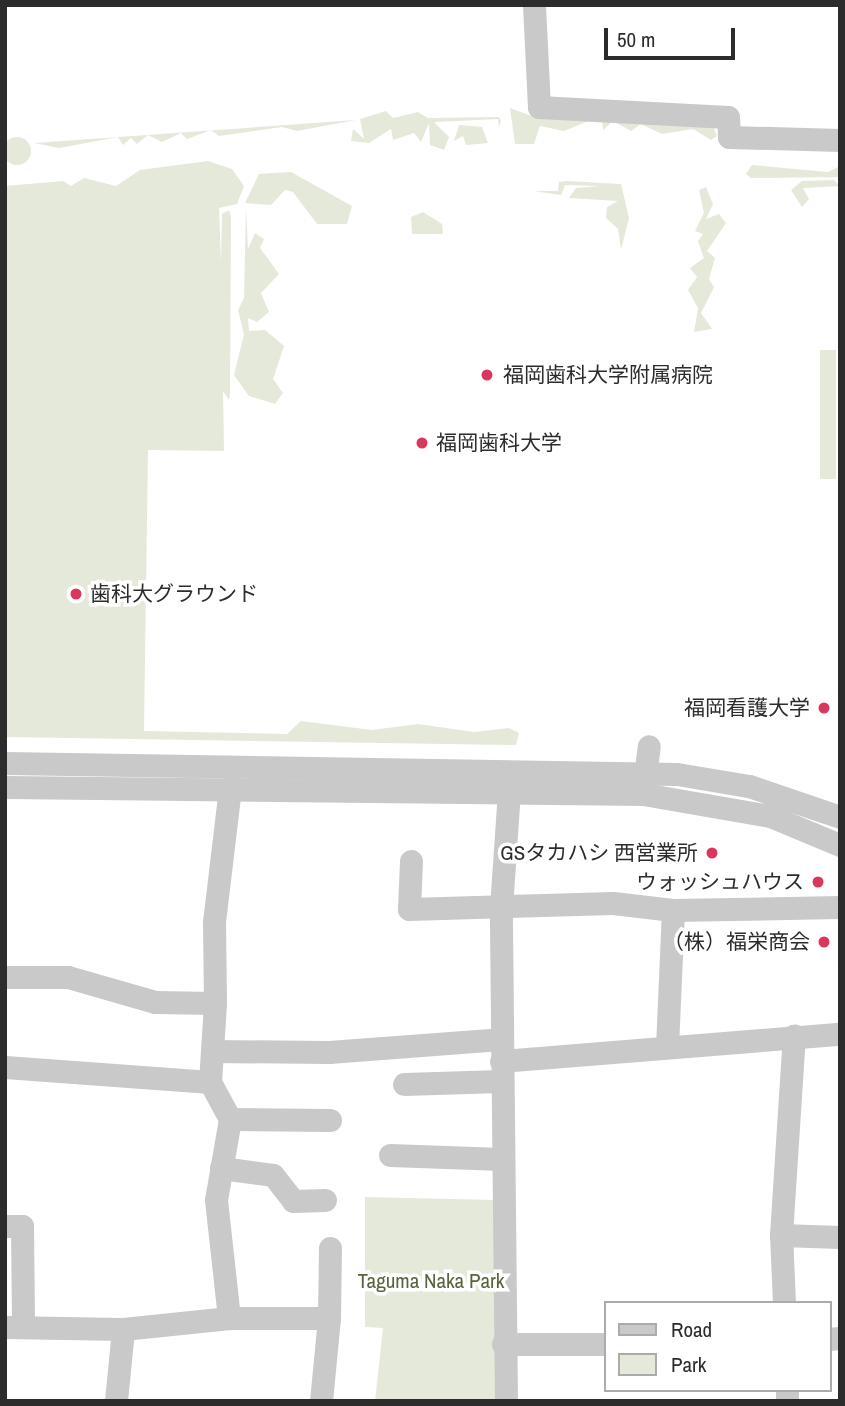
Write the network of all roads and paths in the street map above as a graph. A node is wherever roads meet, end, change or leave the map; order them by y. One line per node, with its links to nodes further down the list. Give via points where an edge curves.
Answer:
1 (534, 5): 2 (street, via 538,107 728,117 729,137)
2 (840, 140)
3 (649, 746): 5 (street)
4 (5, 764): 5 (street)
5 (644, 783): 8 (street); 9 (street, via 749,786); 10 (street, via 770,816)
6 (5, 787): 7 (street)
7 (230, 787): 8 (street); 16 (street, via 214,922)
8 (509, 790): 13 (street)
9 (838, 811)
10 (840, 845)
11 (411, 861): 13 (street, via 409,909)
12 (840, 907): 14 (street)
13 (501, 908): 14 (street, via 613,903); 21 (street)
14 (673, 910): 19 (street)
15 (5, 977): 16 (street, via 68,977 155,1002)
16 (215, 1003): 20 (street)
17 (840, 1034): 18 (street)
18 (794, 1035): 19 (street); 32 (street)
19 (667, 1047): 21 (street)
20 (212, 1051): 21 (street); 23 (street)
21 (501, 1060): 24 (street); 28 (street)
22 (5, 1067): 23 (street)
23 (210, 1082): 25 (street)
24 (404, 1084)
25 (230, 1119): 26 (street); 29 (street)
26 (330, 1120)
27 (390, 1155): 28 (street)
28 (502, 1159): 41 (street)
29 (221, 1168): 30 (street, via 273,1175 293,1201); 36 (street, via 216,1200)
30 (325, 1200)
31 (5, 1226): 38 (street, via 22,1226)
32 (781, 1235): 33 (street); 35 (street)
33 (840, 1237)
34 (330, 1248): 37 (street)
35 (784, 1301)
36 (229, 1318): 37 (street); 39 (street)
37 (330, 1318): 43 (street)
38 (14, 1327): 39 (street)
39 (123, 1329): 42 (street)
40 (604, 1343): 41 (street)
41 (503, 1344): 44 (street)
42 (116, 1401)
43 (321, 1401)
44 (506, 1401)

